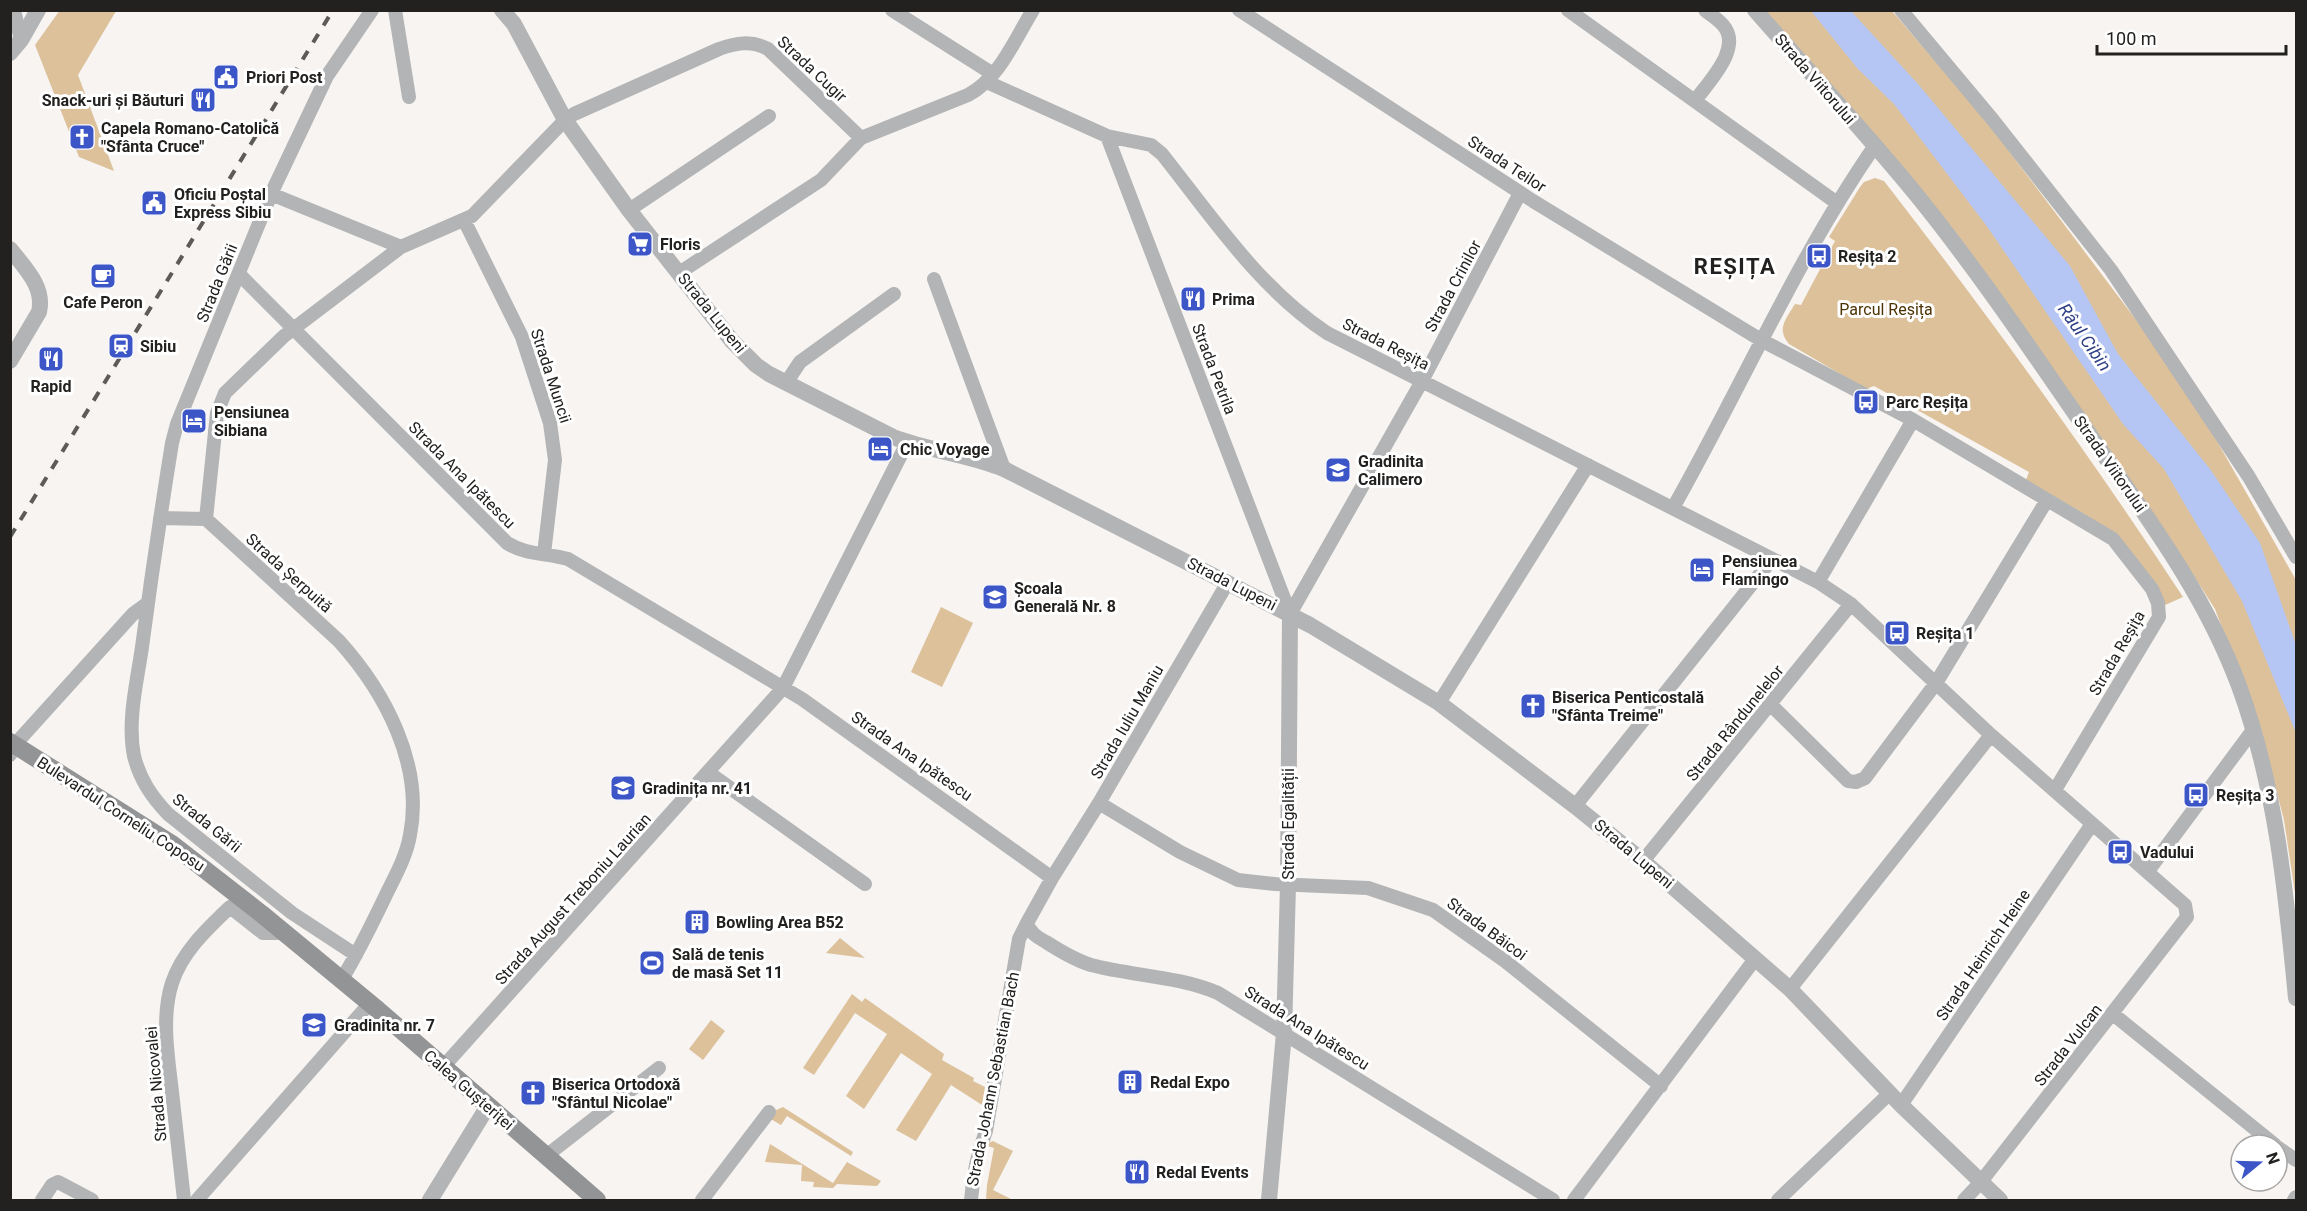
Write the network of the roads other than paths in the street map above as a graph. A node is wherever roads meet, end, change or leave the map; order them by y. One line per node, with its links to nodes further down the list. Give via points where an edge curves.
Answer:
1 (14, 10): 13 (street)
2 (38, 10): 13 (street)
3 (372, 10): 23 (street, Strada Gării, via 327,76)
4 (395, 10): 15 (street)
5 (502, 10): 18 (street, Strada Lupeni, via 514,24)
6 (892, 10): 14 (street, Strada Reșița)
7 (1033, 10): 14 (street)
8 (1239, 10): 22 (street, Strada Teilor)
9 (1568, 10): 16 (street)
10 (1705, 10): 16 (street, via 1722,23 1731,43)
11 (1755, 10): 21 (street, Strada Viitorului)
12 (1901, 10): 47 (street, via 2112,270 2249,477)
13 (16, 47)
14 (990, 78): 19 (street, Strada Reșița); 20 (street, via 968,95)
15 (409, 97)
16 (1695, 101): 24 (street)
17 (770, 116): 25 (street)
18 (565, 120): 20 (street, Strada Cugir, via 719,49 745,43 768,49); 25 (street, Strada Lupeni); 26 (street, via 478,211)
19 (1107, 136): 36 (street, Strada Reșița, via 1142,142 1162,154 1237,249 1305,318); 53 (street, Strada Petrila)
20 (861, 138): 29 (street, via 821,180)
21 (1874, 147): 24 (street); 58 (street, Strada Viitorului, via 1971,266 2164,541 2215,629)
22 (1520, 193): 34 (street, Strada Teilor); 36 (street, Strada Crinilor)
23 (271, 194): 27 (street); 30 (street, Strada Gării)
24 (1837, 203): 34 (street)
25 (629, 210): 29 (street, Strada Lupeni)
26 (464, 220): 27 (street); 46 (street, Strada Muncii, via 522,337 550,423 555,460)
27 (401, 247): 33 (street)
28 (10, 249): 35 (street, via 34,280 41,305)
29 (679, 273): 37 (street, Strada Lupeni, via 744,354)
30 (239, 274): 33 (street, Strada Ana Ipătescu); 44 (street, Strada Gării, via 177,424)
31 (934, 279): 41 (street)
32 (894, 294): 37 (street, via 800,362)
33 (294, 330): 45 (street, via 219,403); 46 (street, Strada Ana Ipătescu, via 507,543 518,550)
34 (1761, 340): 38 (street, Strada Reșița); 43 (street)
35 (10, 361)
36 (1422, 381): 40 (street, Strada Reșița); 53 (street, Strada Crinilor)
37 (786, 383): 39 (street, Strada Lupeni)
38 (1913, 420): 42 (street, Strada Reșița); 50 (street)
39 (907, 442): 41 (street, Strada Lupeni); 55 (street, Strada August Treboniu Laurian)
40 (1588, 465): 43 (street, Strada Reșița); 56 (street)
41 (1004, 469): 49 (street, Strada Lupeni)
42 (2048, 500): 54 (street); 63 (street, Strada Reșița, via 2113,539 2152,589 2159,617)
43 (1673, 508): 48 (street, Strada Reșița)
44 (160, 518): 45 (street); 51 (street, Strada Gării)
45 (206, 519): 75 (street, Strada Șerpuită, via 346,648 379,695 401,741 413,797 410,837 396,875)
46 (544, 554): 55 (street, Strada Ana Ipătescu, via 568,560)
47 (2296, 557)
48 (1772, 559): 50 (street, Strada Reșița); 65 (street)
49 (1228, 582): 53 (street, Strada Lupeni); 64 (street, Strada Iuliu Maniu)
50 (1818, 582): 52 (street, Strada Reșița)
51 (148, 603): 61 (street, via 133,614 19,740); 75 (street, Strada Gării, via 132,736 144,783 168,814 292,913)
52 (1851, 604): 54 (street, Strada Reșița); 57 (street, Strada Rândunelelor)
53 (1290, 614): 56 (street, Strada Lupeni); 71 (street, Strada Egalității)
54 (1936, 683): 57 (street, via 1865,778 1857,782 1848,780); 59 (street, Strada Reșița)
55 (783, 688): 62 (street, Strada August Treboniu Laurian); 69 (street, Strada Ana Ipătescu)
56 (1439, 703): 65 (street, Strada Lupeni)
57 (1771, 705): 67 (street, Strada Rândunelelor)
58 (2253, 730): 68 (street); 79 (street, Strada Viitorului, via 2279,842)
59 (1991, 735): 63 (street, Strada Reșița); 78 (street)
60 (10, 742): 74 (main road, Bulevardul Corneliu Coposu, bridge, via 172,844)
61 (10, 755)
62 (709, 773): 70 (street); 83 (street, Strada August Treboniu Laurian)
63 (2055, 790): 66 (street, Strada Reșița)
64 (1099, 803): 69 (street, Strada Iuliu Maniu); 71 (street, Strada Băicoi, via 1226,876 1253,883)
65 (1575, 806): 67 (street, Strada Lupeni)
66 (2092, 824): 68 (street, Strada Reșița); 86 (street, Strada Heinrich Heine)
67 (1643, 861): 76 (street, Strada Lupeni)
68 (2148, 871): 72 (street, Strada Reșița)
69 (1053, 878): 73 (street)
70 (865, 884)
71 (1288, 885): 82 (street, Strada Egalității); 85 (street, Strada Băicoi, via 1368,888 1433,910 1505,961)
72 (2185, 905): 81 (street, Strada Vulcan, via 2187,917)
73 (1027, 923): 82 (street, Strada Ana Ipătescu, via 1036,936 1074,958 1205,988); 99 (street, Strada Johann Sebastian Bach, via 1019,939)
74 (286, 933): 77 (main road, Calea Gușteriței); 94 (street, Strada Nicovalei, via 263,933 230,907 186,955 172,982 167,1012 168,1051)
75 (356, 955): 77 (street, Strada Șerpuită)
76 (1755, 959): 78 (street, Strada Lupeni); 85 (street)
77 (342, 979): 80 (main road, Calea Gușteriței)
78 (1790, 989): 86 (street, Strada Lupeni)
79 (2296, 998)
80 (370, 1003): 83 (main road, Calea Gușteriței); 95 (street)
81 (2113, 1014): 89 (street); 91 (street, Strada Vulcan)
82 (1284, 1033): 100 (street); 101 (street, Strada Ana Ipătescu)
83 (443, 1067): 87 (main road, Calea Gușteriței)
84 (659, 1068): 90 (street)
85 (1661, 1086): 102 (street)
86 (1895, 1099): 91 (street, Strada Lupeni); 103 (street, Strada Heinrich Heine)
87 (488, 1106): 90 (main road, Calea Gușteriței); 96 (street)
88 (769, 1112): 98 (street)
89 (2260, 1133)
90 (546, 1156): 97 (main road, Calea Gușteriței)
91 (1980, 1183): 104 (street, Strada Vulcan); 105 (street, Strada Lupeni)
92 (42, 1200): 93 (street, via 58,1182)
93 (92, 1200)
94 (184, 1200)
95 (197, 1200)
96 (430, 1200)
97 (597, 1200)
98 (702, 1200)
99 (971, 1200)
100 (1269, 1200)
101 (1553, 1200)
102 (1574, 1200)
103 (1778, 1200)
104 (1964, 1200)
105 (2000, 1200)

